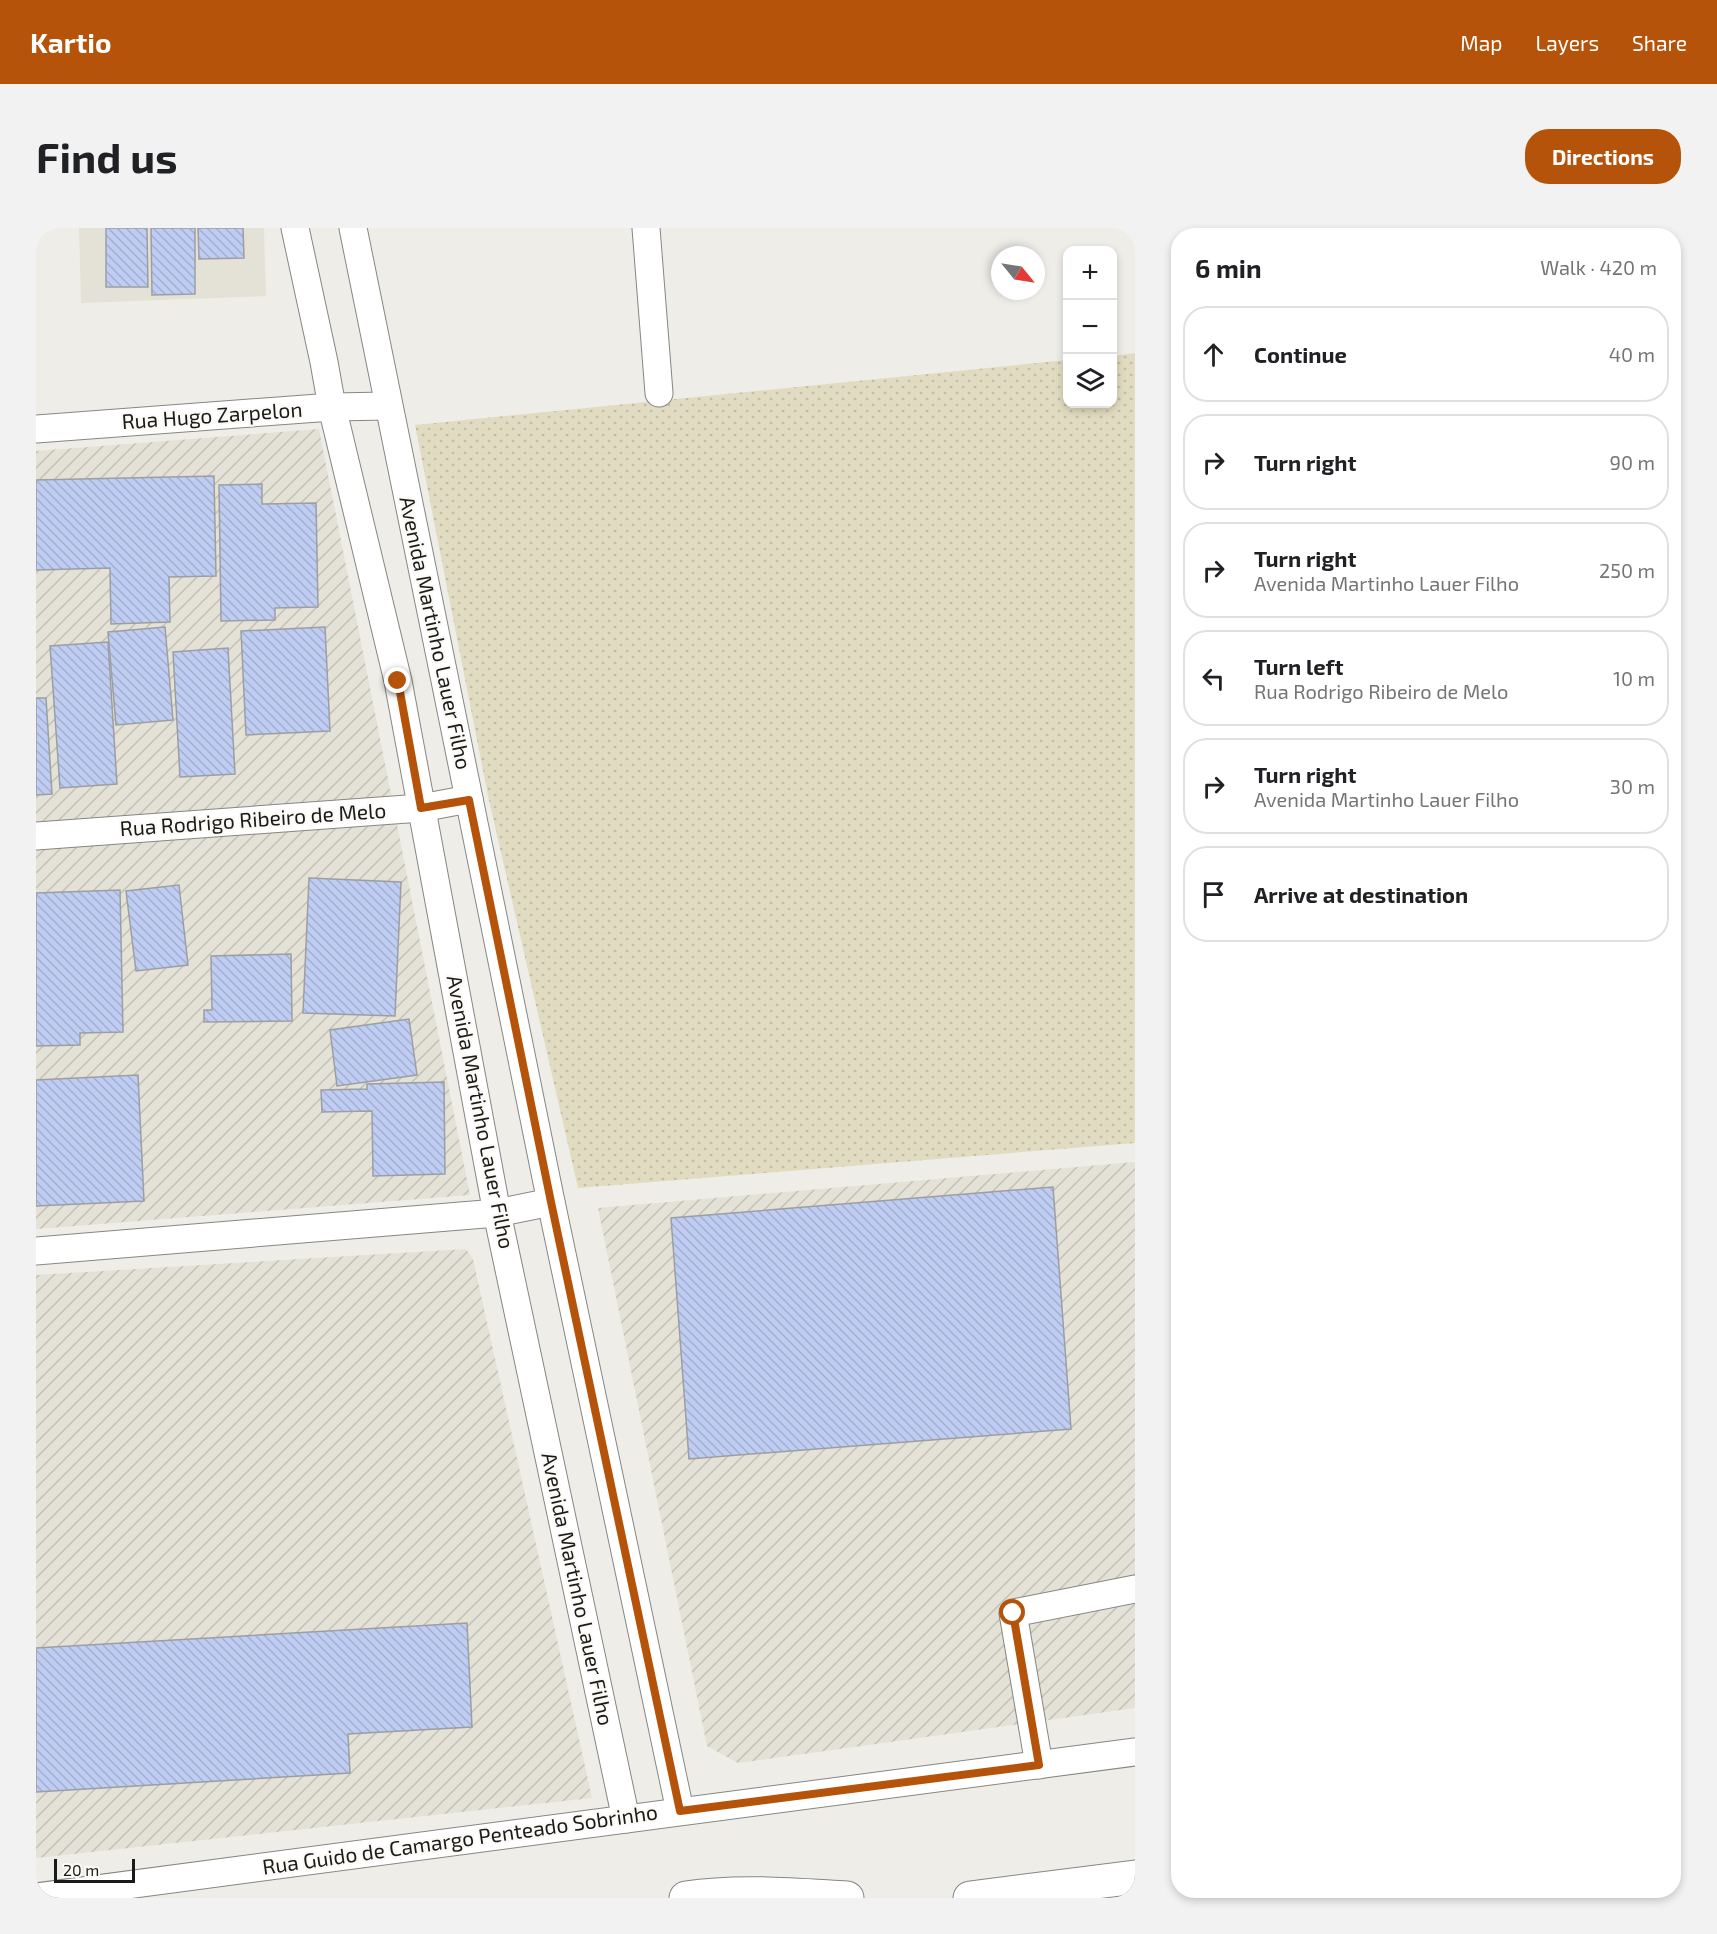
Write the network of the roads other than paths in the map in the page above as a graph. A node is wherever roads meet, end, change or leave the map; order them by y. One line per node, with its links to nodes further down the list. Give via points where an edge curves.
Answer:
1 (295, 228): 6 (street, Avenida Martinho Lauer Filho)
2 (353, 228): 5 (street, Avenida Martinho Lauer Filho)
3 (646, 228): 4 (street)
4 (659, 393)
5 (388, 406): 6 (street, Rua Hugo Zarpelon); 8 (street, Avenida Martinho Lauer Filho)
6 (332, 407): 7 (street, Rua Hugo Zarpelon); 9 (street, Avenida Martinho Lauer Filho, via 398,681)
7 (36, 429)
8 (469, 800): 9 (street, Rua Rodrigo Ribeiro de Melo); 11 (street, Avenida Martinho Lauer Filho)
9 (421, 808): 10 (street, Rua Rodrigo Ribeiro de Melo); 12 (street, Avenida Martinho Lauer Filho)
10 (36, 836)
11 (551, 1202): 12 (street); 17 (street, Avenida Martinho Lauer Filho)
12 (498, 1213): 13 (street); 18 (street, Avenida Martinho Lauer Filho)
13 (36, 1251)
14 (1135, 1589): 16 (street, via 1013,1613)
15 (1135, 1752): 16 (street, Rua Guido de Camargo Penteado Sobrinho)
16 (1039, 1765): 17 (street, Rua Guido de Camargo Penteado Sobrinho)
17 (680, 1811): 18 (street, Rua Guido de Camargo Penteado Sobrinho)
18 (626, 1819): 20 (street, Rua Guido de Camargo Penteado Sobrinho)
19 (1135, 1877): 23 (highway)
20 (36, 1897)
21 (686, 1898): 22 (highway, via 708,1894 784,1894)
22 (847, 1898)
23 (970, 1898)

